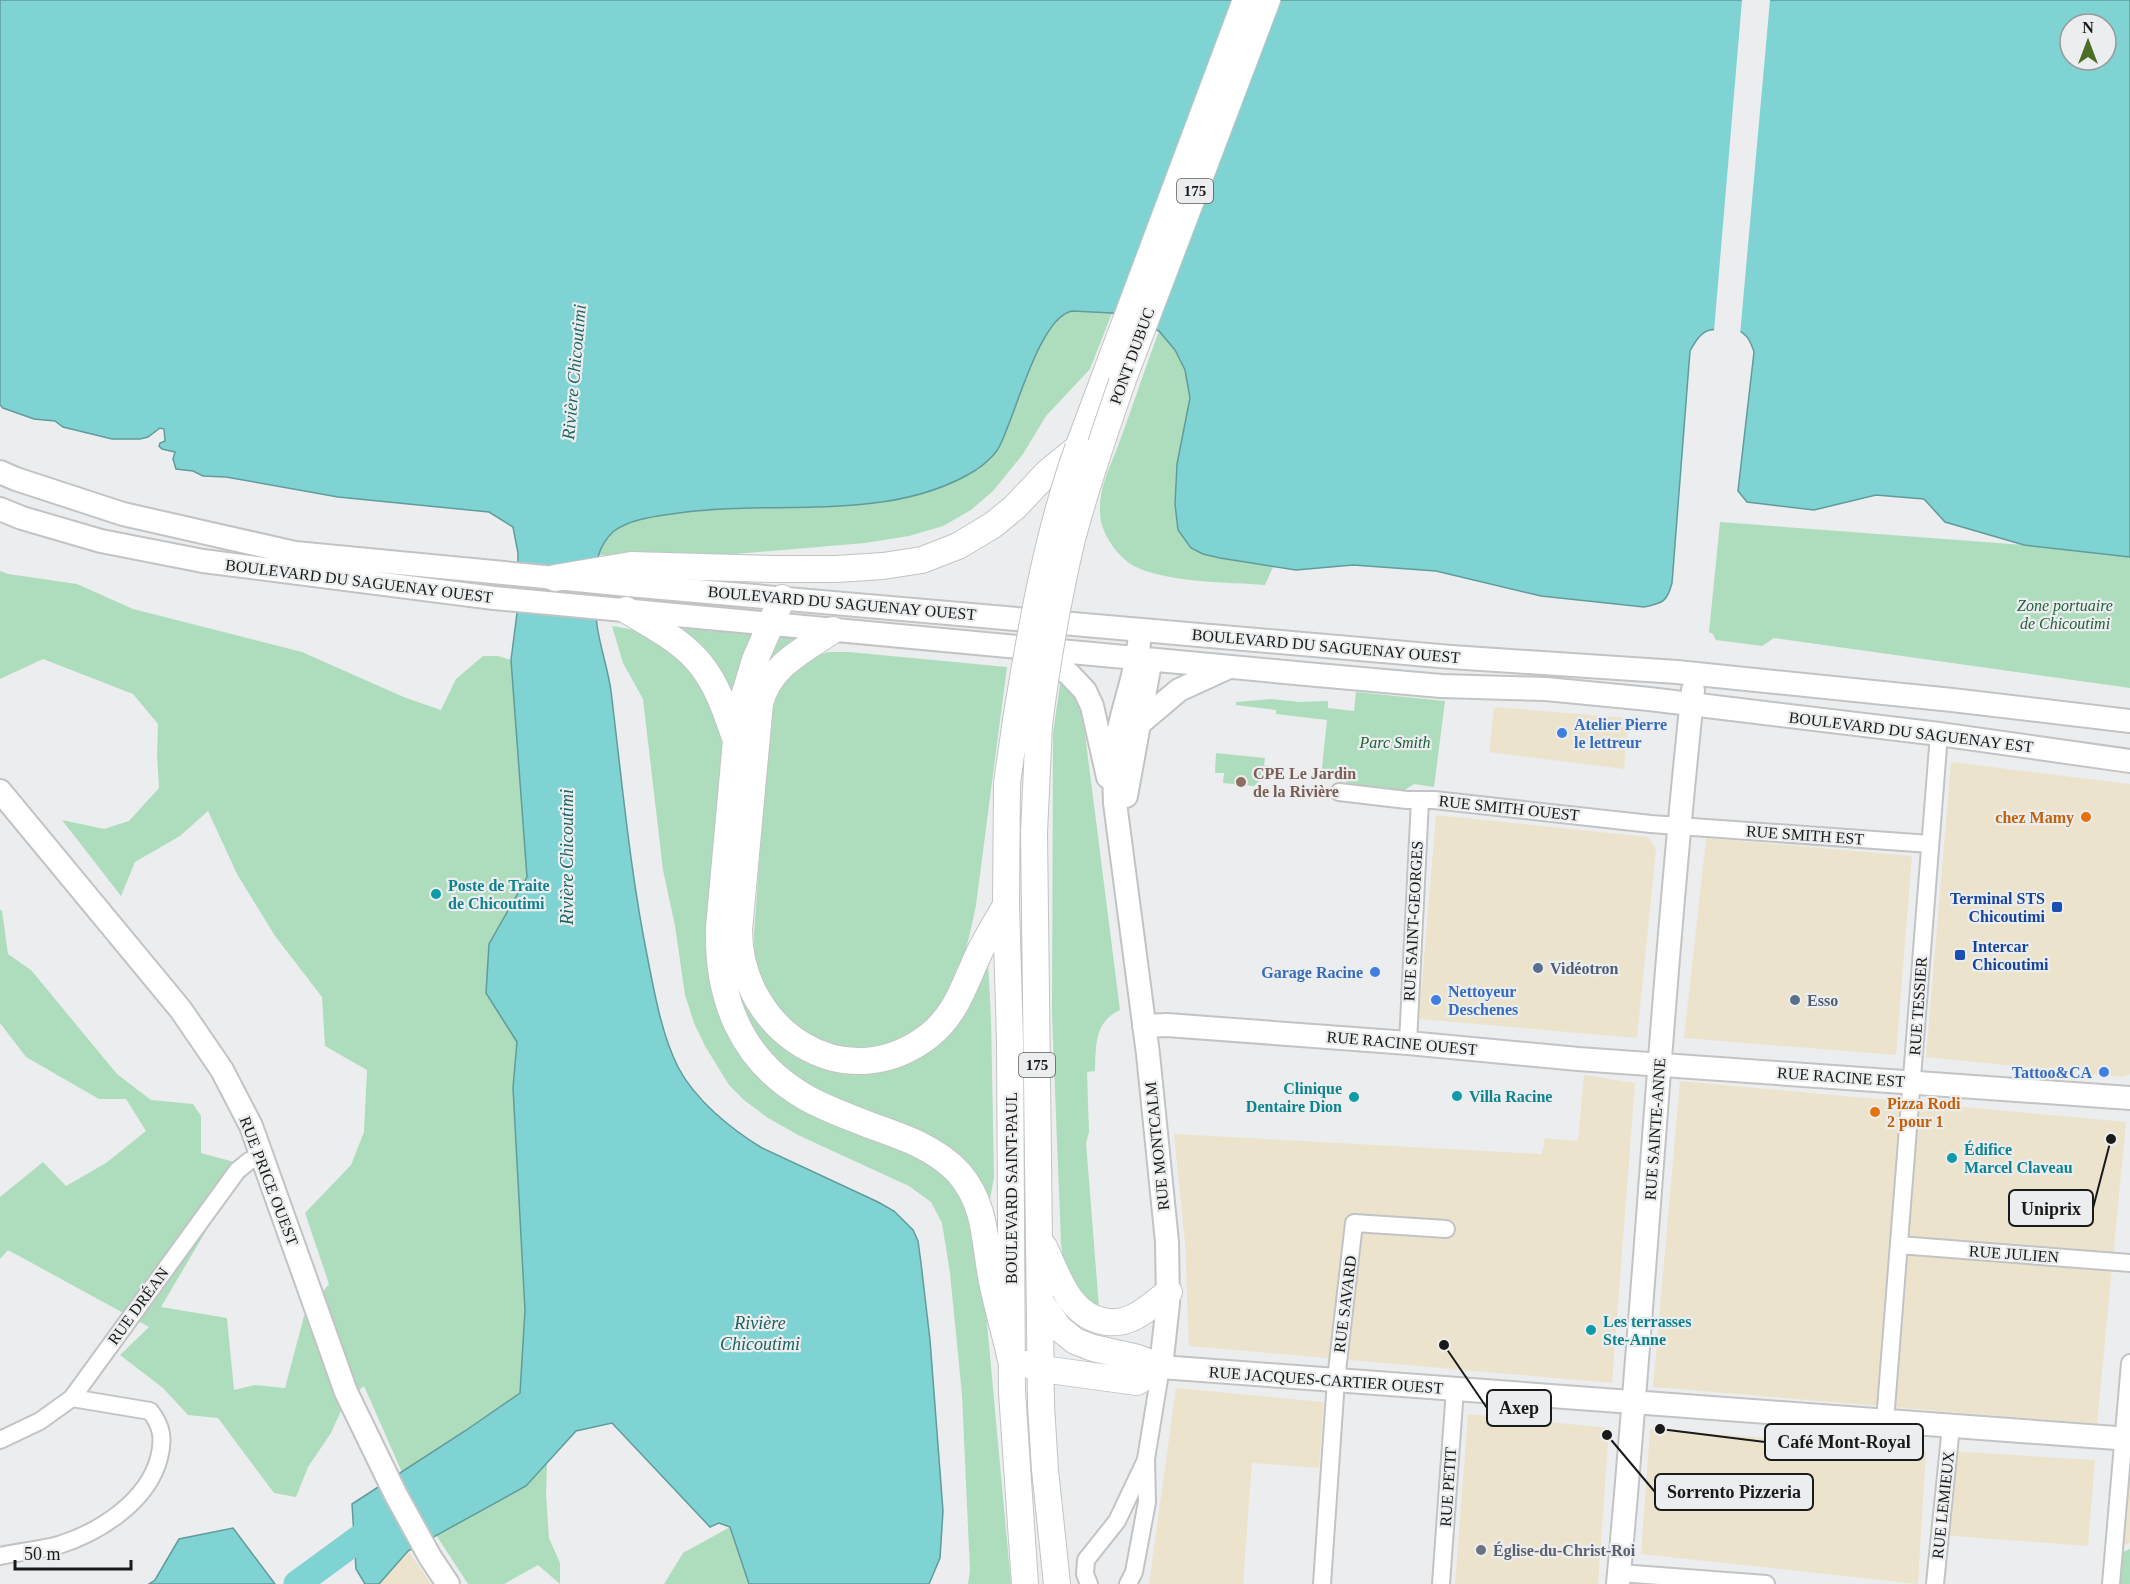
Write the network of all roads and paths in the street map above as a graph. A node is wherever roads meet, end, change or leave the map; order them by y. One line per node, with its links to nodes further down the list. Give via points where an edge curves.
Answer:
1 (1246, 0): 3 (main road, PONT DUBUC / 175)
2 (1267, 0): 18 (main road, PONT DUBUC / 175, bridge, via 1093,468)
3 (1078, 448): 7 (main road, via 1005,516 969,541 922,560 861,568 775,569); 18 (main road, PONT DUBUC / 175, bridge, via 1067,477 1035,614)
4 (0, 472): 6 (main road, BOULEVARD DU SAGUENAY OUEST, via 123,514 295,553)
5 (0, 509): 7 (main road, BOULEVARD DU SAGUENAY OUEST, via 101,541 203,561 494,598)
6 (555, 578): 7 (main road)
7 (628, 586): 8 (main road, BOULEVARD DU SAGUENAY OUEST); 9 (main road, BOULEVARD DU SAGUENAY OUEST); 21 (main road, via 699,662 720,694)
8 (782, 598): 9 (main road); 11 (main road, BOULEVARD DU SAGUENAY OUEST)
9 (770, 624): 10 (main road, BOULEVARD DU SAGUENAY OUEST); 21 (main road, via 750,673)
10 (833, 630): 12 (main road, BOULEVARD DU SAGUENAY OUEST); 30 (main road, via 778,669 768,681 760,703 739,930 742,967 756,1000 782,1030 822,1054 855,1060 895,1055 924,1040 948,1017)
11 (1147, 631): 13 (main road, RUE MONTCALM); 15 (main road, BOULEVARD DU SAGUENAY OUEST, via 1514,663)
12 (1032, 648): 13 (main road, BOULEVARD DU SAGUENAY OUEST); 26 (main road, via 1070,674 1085,691)
13 (1144, 659): 14 (main road, BOULEVARD DU SAGUENAY OUEST); 19 (main road, RUE MONTCALM); 26 (main road, RUE MONTCALM, via 1116,750)
14 (1229, 667): 16 (main road, BOULEVARD DU SAGUENAY OUEST, via 1441,686 1546,689); 19 (main road, via 1179,690)
15 (1695, 674): 16 (main road, RUE SAINTE-ANNE); 17 (main road, BOULEVARD DU SAGUENAY EST)
16 (1691, 705): 20 (main road, BOULEVARD DU SAGUENAY EST); 27 (main road, RUE SAINTE-ANNE)
17 (2130, 721)
18 (1027, 722): 30 (main road, BOULEVARD SAINT-PAUL / 175, via 1007,783); 38 (main road, BOULEVARD SAINT-PAUL / 175, via 1034,833)
19 (1140, 723): 28 (main road, RUE MONTCALM)
20 (1939, 734): 22 (main road, BOULEVARD DU SAGUENAY EST); 29 (street, RUE TESSIER)
21 (736, 741): 43 (main road, via 718,951 731,1011 759,1058 795,1091 828,1109 917,1144 942,1158 960,1175 984,1224 991,1275)
22 (2130, 761)
23 (0, 791): 36 (main road, RUE PRICE OUEST, via 181,1010 222,1070)
24 (1339, 792): 25 (street, RUE SMITH OUEST)
25 (1420, 800): 27 (street, RUE SMITH OUEST); 32 (street, RUE SAINT-GEORGES)
26 (1115, 803): 28 (main road, RUE MONTCALM)
27 (1680, 825): 29 (street, RUE SMITH EST); 33 (main road, RUE SAINTE-ANNE)
28 (1120, 833): 31 (main road, RUE MONTCALM)
29 (1930, 844): 34 (street, RUE TESSIER)
30 (1006, 905): 43 (main road, BOULEVARD SAINT-PAUL / 175)
31 (1144, 1026): 32 (main road, RUE RACINE OUEST); 41 (main road, RUE MONTCALM, via 1166,1228)
32 (1408, 1042): 33 (main road, RUE RACINE OUEST)
33 (1660, 1064): 34 (main road, RUE RACINE EST); 50 (main road, RUE SAINTE-ANNE)
34 (1912, 1082): 35 (main road, RUE RACINE EST); 39 (street, RUE TESSIER)
35 (2130, 1098)
36 (262, 1156): 49 (street, RUE DRÉAN, via 237,1171); 58 (main road, RUE PRICE OUEST, via 346,1392 430,1557)
37 (1446, 1229): 47 (street, RUE SAVARD, via 1354,1223)
38 (1040, 1238): 41 (main road, via 1070,1300 1094,1318 1114,1322 1132,1318); 42 (main road, BOULEVARD SAINT-PAUL / 175)
39 (1899, 1245): 40 (street, RUE JULIEN); 51 (street, RUE TESSIER)
40 (2130, 1263)
41 (1168, 1292): 45 (main road, RUE MONTCALM)
42 (1041, 1303): 45 (main road, via 1059,1328 1075,1341); 46 (main road, BOULEVARD SAINT-PAUL / 175)
43 (1011, 1360): 46 (main road); 59 (main road, BOULEVARD SAINT-PAUL / 175)
44 (2130, 1363): 53 (street)
45 (1161, 1367): 46 (main road, via 1137,1382); 47 (main road, RUE JACQUES-CARTIER OUEST); 55 (street, RUE MONTCALM)
46 (1042, 1369): 60 (main road, BOULEVARD SAINT-PAUL / 175, via 1045,1470)
47 (1336, 1380): 48 (main road, RUE JACQUES-CARTIER OUEST); 63 (street, RUE SAVARD)
48 (1455, 1389): 50 (main road, RUE JACQUES-CARTIER OUEST); 64 (street, RUE PETIT)
49 (72, 1398): 54 (street, RUE DRÉAN, via 39,1422); 56 (street, via 150,1411 162,1432 156,1469 139,1497 98,1527 59,1545)
50 (1635, 1403): 51 (main road, RUE JACQUES-CARTIER OUEST); 57 (main road, RUE SAINTE-ANNE)
51 (1885, 1421): 52 (main road, RUE JACQUES-CARTIER OUEST)
52 (1951, 1426): 53 (main road, RUE JACQUES-CARTIER OUEST); 66 (street, RUE LEMIEUX)
53 (2127, 1438): 67 (street)
54 (0, 1440)
55 (1146, 1458): 61 (street, RUE MONTCALM, via 1117,1521 1086,1560); 62 (street, RUE MONTCALM, via 1147,1502 1134,1572)
56 (0, 1556)
57 (1619, 1578): 65 (street)
58 (448, 1584)
59 (1025, 1584)
60 (1057, 1584)
61 (1089, 1584)
62 (1128, 1584)
63 (1322, 1584)
64 (1441, 1584)
65 (1766, 1584)
66 (1935, 1584)
67 (2111, 1584)

